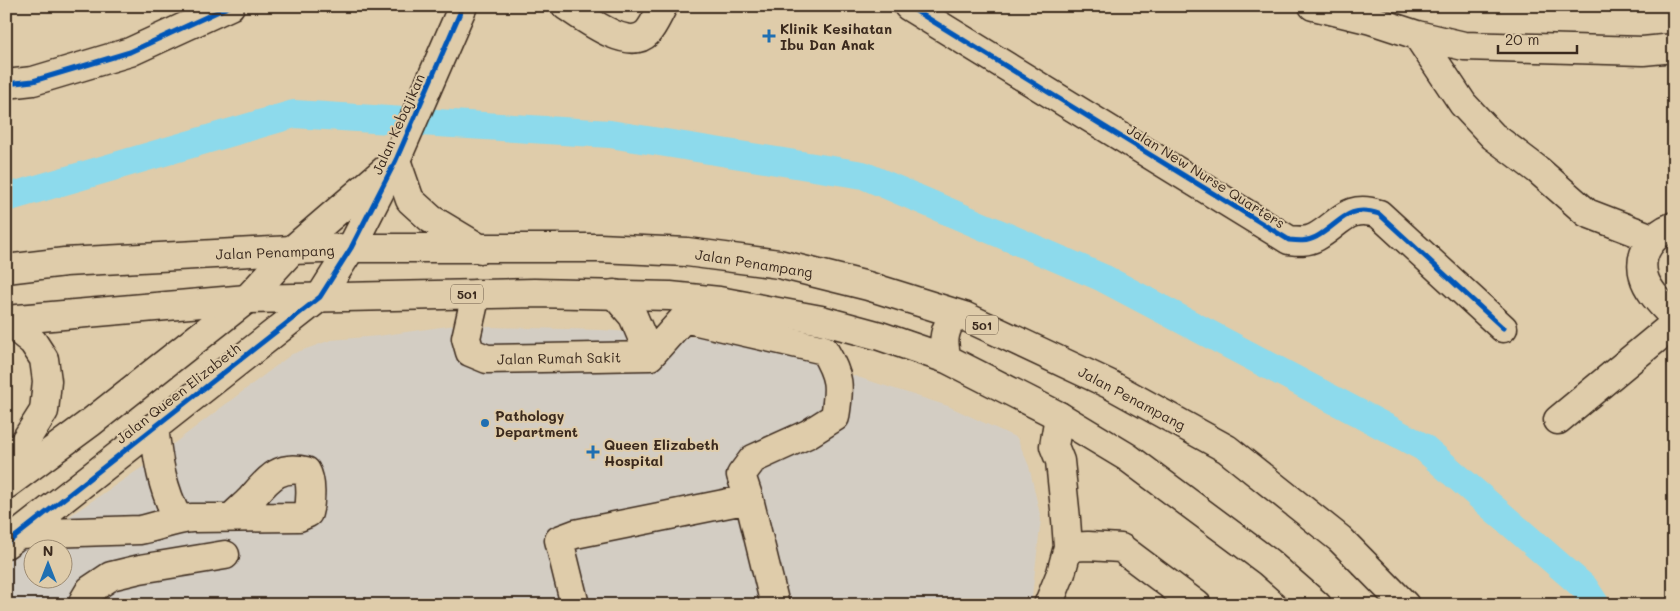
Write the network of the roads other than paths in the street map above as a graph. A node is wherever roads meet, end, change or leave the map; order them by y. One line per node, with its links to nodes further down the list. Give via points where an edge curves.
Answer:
1 (230, 6): 9 (main road, via 130,52 33,81)
2 (566, 6): 3 (main road, via 618,37 634,40 646,34)
3 (663, 6)
4 (908, 6): 25 (main road, Jalan New Nurse Quarters, via 1289,240 1315,238 1344,216 1356,212 1368,210 1379,214)
5 (1313, 6): 7 (main road)
6 (460, 12): 10 (main road, Jalan Kebajikan)
7 (1417, 35): 8 (main road, via 1488,48 1643,51); 11 (main road, via 1463,104 1492,136 1587,212)
8 (1674, 48)
9 (6, 84)
10 (396, 160): 12 (main road, Jalan Kebajikan); 13 (main road, via 410,200 430,219); 14 (main road, Jalan Kebajikan)
11 (1663, 232): 21 (main road, via 1645,250 1642,263 1650,289)
12 (351, 248): 13 (main road, Jalan Penampang / 501); 14 (main road, Jalan Penampang / 501); 18 (main road, Jalan Queen Elizabeth)
13 (481, 249): 20 (main road, Jalan Penampang / 501, via 599,248 687,252 779,264 868,286)
14 (292, 250): 15 (main road, Jalan Penampang / 501, via 65,262); 19 (main road)
15 (6, 269)
16 (476, 294): 17 (main road, 501); 18 (main road, 501); 26 (main road, Jalan Rumah Sakit, via 466,338 470,352 487,359)
17 (614, 294): 26 (main road, via 633,316); 27 (main road, 501, via 719,301 821,320)
18 (320, 298): 19 (main road, 501); 31 (main road, Jalan Queen Elizabeth)
19 (247, 299): 22 (main road, 501); 30 (main road)
20 (964, 316): 27 (main road, via 951,320 945,331 943,344); 48 (main road, Jalan Penampang / 501, via 1109,384 1227,449 1340,539)
21 (1674, 318)
22 (6, 320)
23 (1674, 324): 29 (main road)
24 (6, 326): 33 (main road, via 18,330 33,342 44,359 47,381 44,411)
25 (1503, 328)
26 (650, 356): 35 (main road, via 684,318 824,350 836,370 839,394 835,417 808,434 753,459 741,475)
27 (947, 359): 28 (main road, 501)
28 (1059, 416): 39 (main road, via 1054,446 1060,461); 47 (main road, 501, via 1127,457 1268,562)
29 (1558, 420)
30 (90, 423): 32 (main road); 34 (main road)
31 (154, 427): 32 (main road, Jalan Queen Elizabeth); 37 (main road, via 168,499)
32 (118, 455): 38 (main road, Jalan Queen Elizabeth)
33 (6, 471)
34 (6, 485)
35 (749, 499): 43 (main road, via 575,534 560,540); 44 (main road)
36 (232, 517): 37 (main road)
37 (167, 523): 38 (main road, via 140,530); 41 (main road)
38 (13, 539)
39 (1068, 547): 45 (main road); 46 (main road, via 1121,548)
40 (225, 554): 41 (main road)
41 (140, 568): 42 (main road, via 111,576 90,590)
42 (83, 605)
43 (575, 605)
44 (774, 605)
45 (1048, 605)
46 (1197, 605)
47 (1317, 605)
48 (1405, 605)

